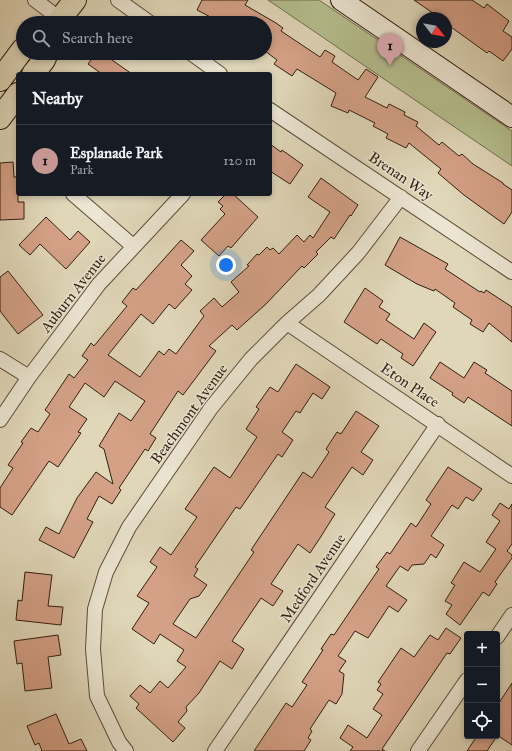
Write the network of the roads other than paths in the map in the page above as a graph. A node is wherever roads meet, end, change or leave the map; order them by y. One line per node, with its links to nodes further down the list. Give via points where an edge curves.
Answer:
1 (35, 0): 5 (street)
2 (75, 0): 6 (main road)
3 (118, 0): 7 (street)
4 (341, 0): 16 (street)
5 (51, 16)
6 (62, 16)
7 (140, 16)
8 (16, 58): 13 (main road)
9 (44, 60): 11 (main road)
10 (201, 60): 12 (street)
11 (35, 72)
12 (217, 72)
13 (0, 80)
14 (16, 97): 17 (main road)
15 (272, 111): 20 (street, Brenan Way)
16 (512, 117)
17 (0, 118)
18 (75, 196): 21 (street)
19 (181, 196): 21 (street, Auburn Avenue)
20 (401, 197): 22 (street, Brenan Way); 23 (street, Beachmont Avenue, via 358,253 319,295)
21 (133, 246): 25 (street, Auburn Avenue, via 98,284)
22 (512, 272)
23 (288, 323): 27 (street, Eton Place); 32 (street, Beachmont Avenue, via 252,359 211,408 129,527 106,572 95,609 97,696)
24 (0, 359): 25 (street)
25 (29, 377): 26 (street, Auburn Avenue)
26 (0, 420)
27 (438, 424): 28 (street, Eton Place); 33 (street, Medford Avenue)
28 (512, 476)
29 (512, 615): 30 (street)
30 (500, 633)
31 (464, 684): 34 (street)
32 (126, 751)
33 (215, 751)
34 (418, 751)

